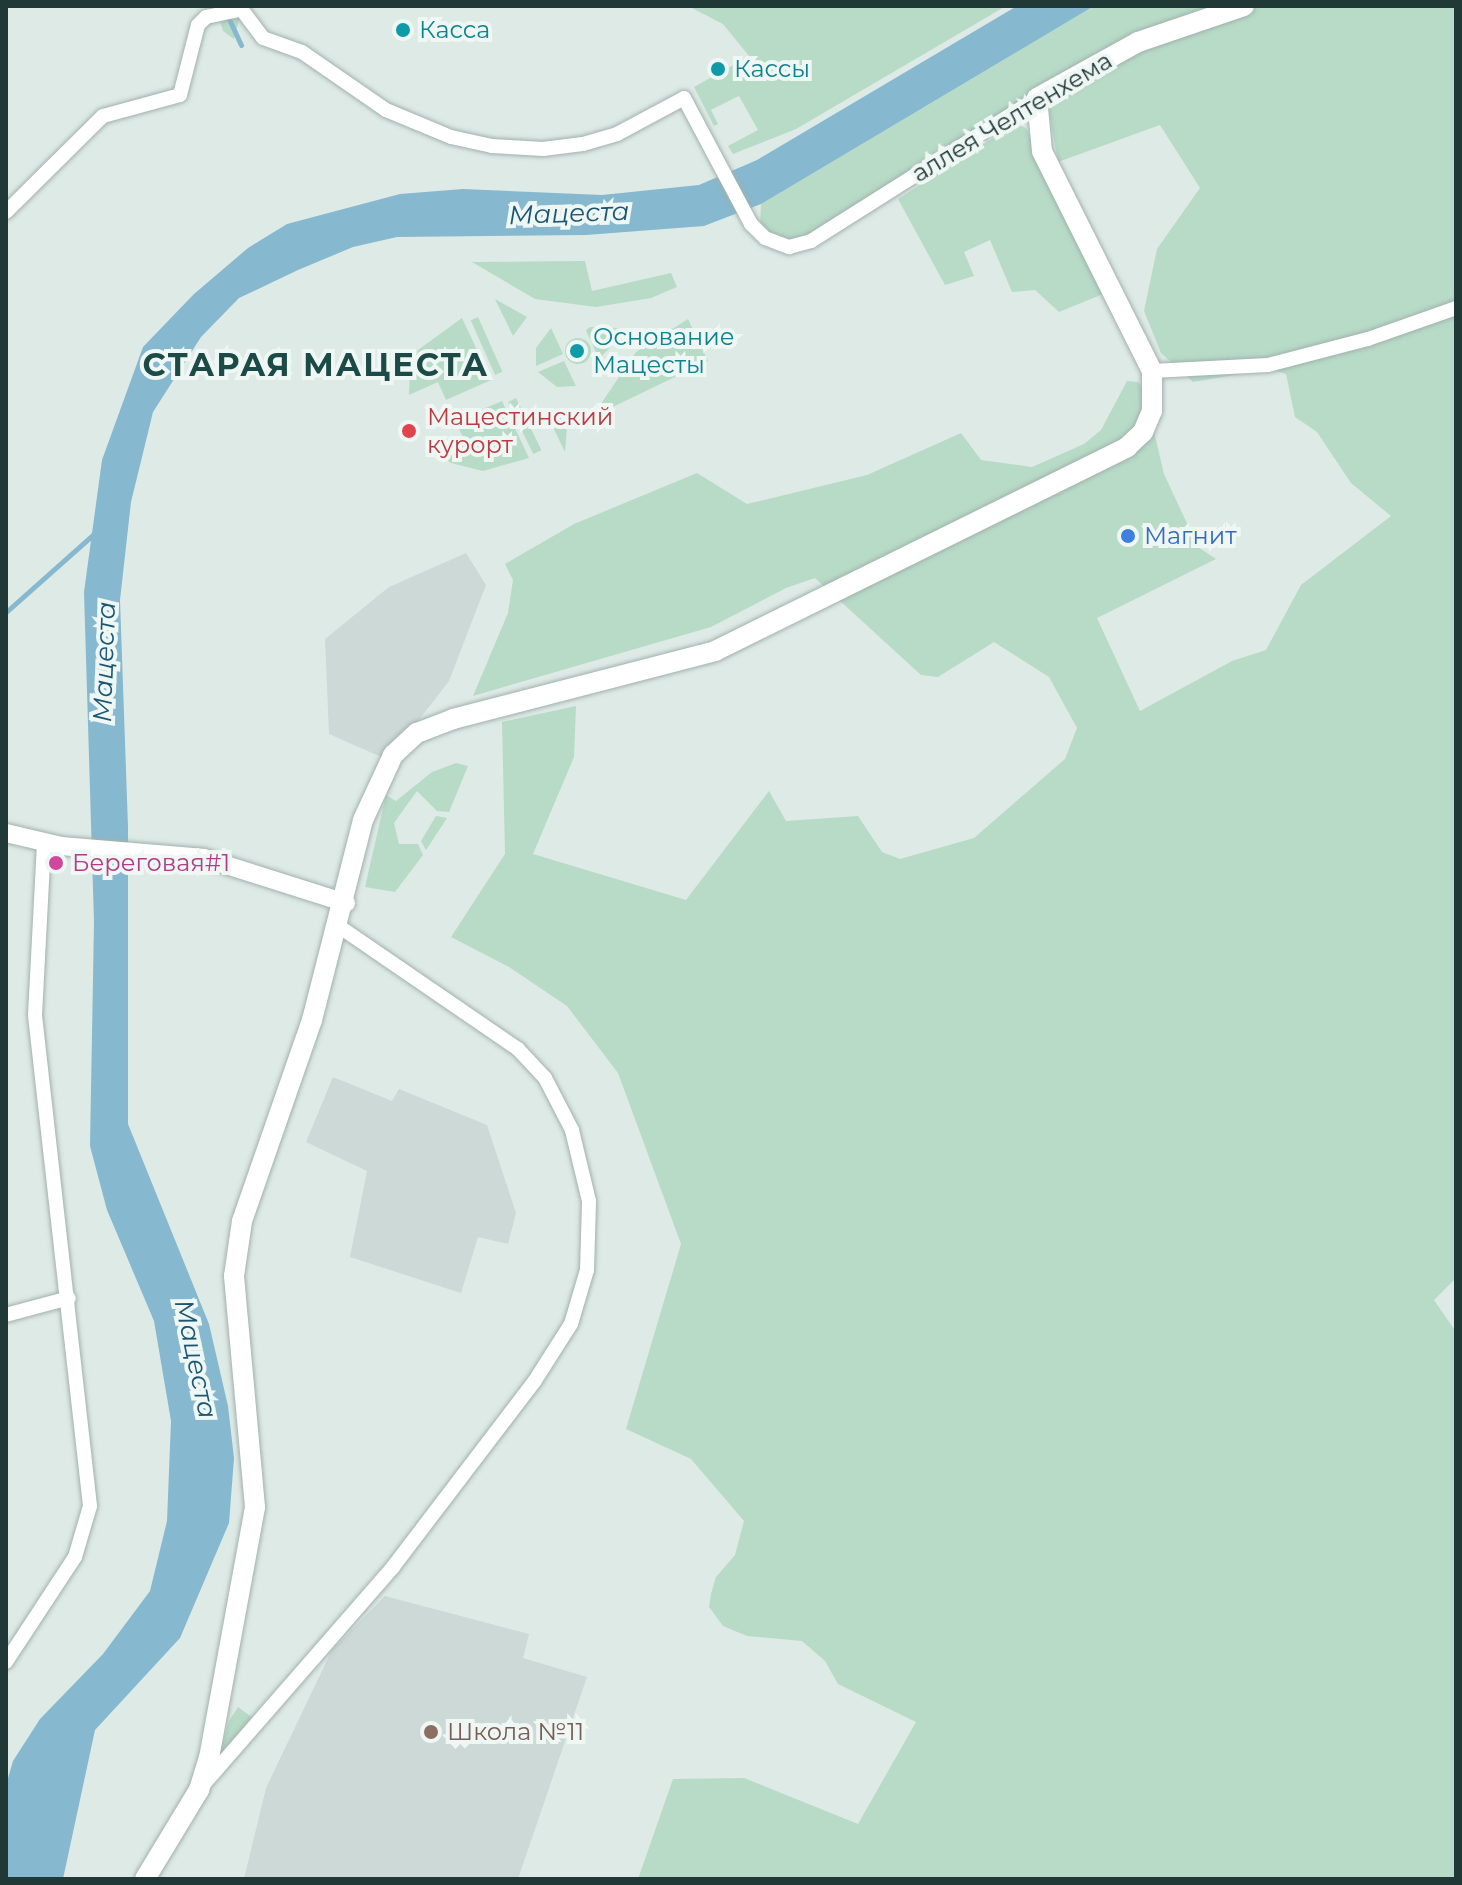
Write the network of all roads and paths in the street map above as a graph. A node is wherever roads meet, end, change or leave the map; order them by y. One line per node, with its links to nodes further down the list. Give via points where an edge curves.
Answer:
1 (1244, 6): 3 (main road, аллея Челтенхема, via 1138,42)
2 (239, 8): 3 (street, аллея Челтенхема, via 263,38 302,52 386,110 451,137 492,146 543,149 583,144 617,134 684,98 749,221 765,238 789,247 811,241); 4 (street, via 206,17 198,25 180,95 103,116)
3 (1037, 98): 6 (main road, via 1042,151)
4 (6, 212)
5 (1456, 308): 6 (street, via 1368,339 1268,365)
6 (1152, 371): 9 (main road, via 1152,411 1143,432 1127,447 835,595 696,658 417,733 393,755 371,797)
7 (6, 833): 8 (street)
8 (44, 844): 9 (street, via 166,852 225,864); 11 (street, via 35,1015)
9 (346, 903): 10 (main road)
10 (340, 927): 14 (main road, via 237,1245 235,1304 255,1507 216,1729); 14 (street, via 518,1049 545,1078 572,1130 589,1201 587,1270 571,1324 534,1382 393,1567)
11 (69, 1298): 12 (street); 13 (street, via 90,1506 86,1533)
12 (6, 1315)
13 (6, 1662)
14 (199, 1790): 15 (main road)
15 (145, 1879)

